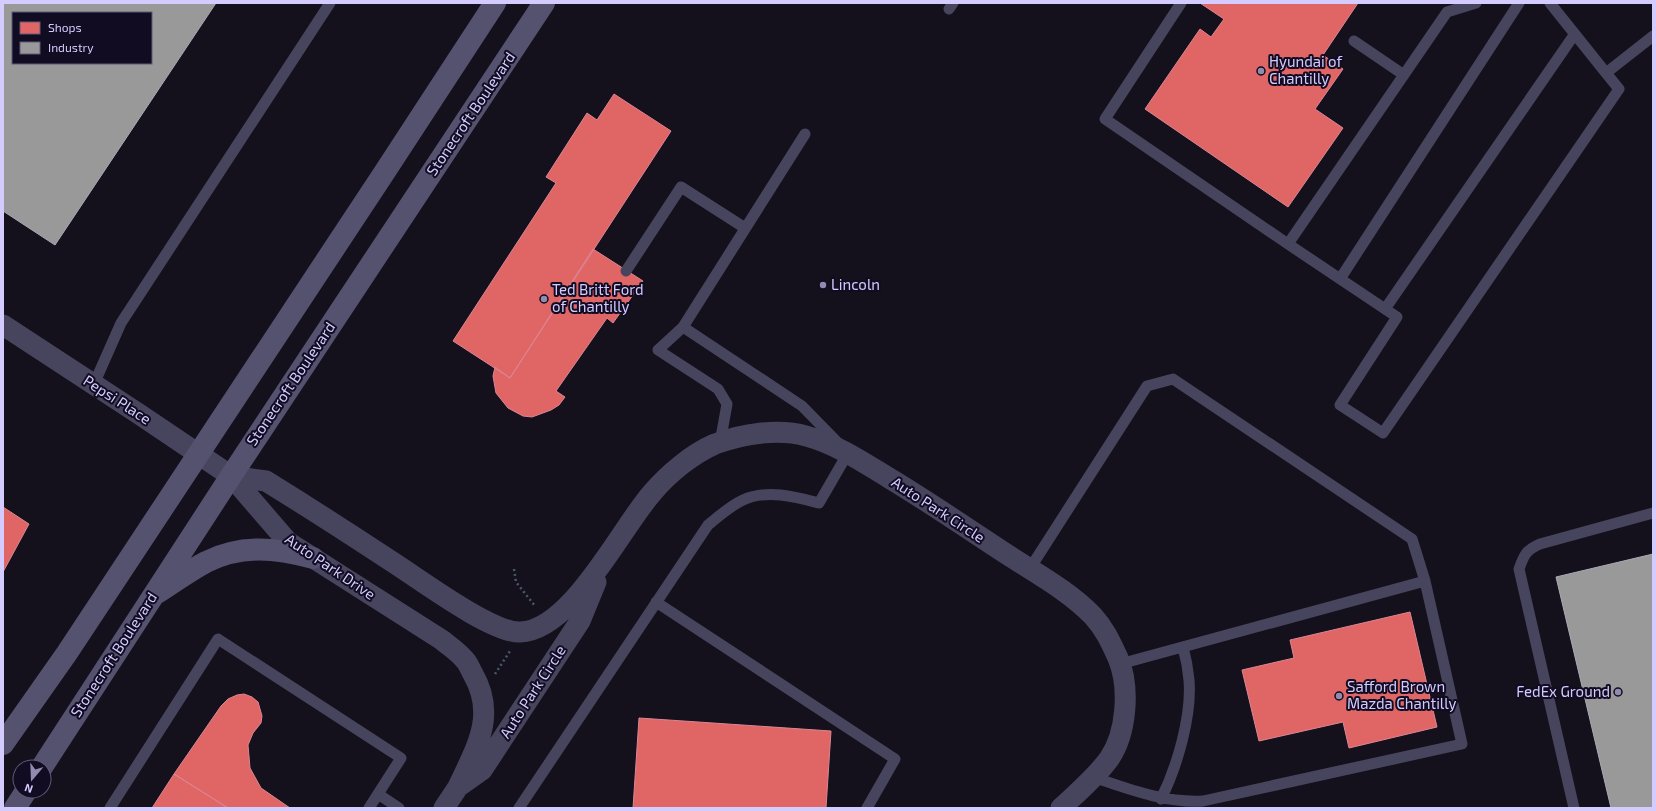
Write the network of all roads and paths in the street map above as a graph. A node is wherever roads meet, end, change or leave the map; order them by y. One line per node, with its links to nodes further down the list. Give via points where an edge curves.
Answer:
1 (330, 3): 22 (lane, via 121,323)
2 (494, 3): 25 (main road)
3 (544, 3): 26 (main road, Stonecroft Boulevard)
4 (1181, 3): 16 (lane, via 1105,119)
5 (1476, 3): 8 (lane)
6 (1519, 3): 18 (lane)
7 (1550, 3): 9 (lane)
8 (1453, 6): 13 (lane)
9 (1574, 35): 12 (lane); 19 (lane)
10 (1653, 36): 12 (lane)
11 (1354, 41): 13 (lane)
12 (1606, 73): 19 (lane, via 1619,89 1383,433 1340,405 1397,317)
13 (1404, 75): 16 (lane)
14 (805, 134): 15 (lane)
15 (745, 228): 17 (lane, via 681,187); 21 (lane)
16 (1288, 244): 18 (lane)
17 (626, 271)
18 (1340, 279): 19 (lane)
19 (1385, 309)
20 (3, 325): 22 (street, Pepsi Place)
21 (683, 326): 23 (lane, via 658,350 718,389 727,404); 24 (lane, via 802,406)
22 (94, 384): 25 (street, Pepsi Place)
23 (720, 443): 24 (street, Auto Park Circle, via 753,434 780,433 805,436); 29 (street, Auto Park Circle, via 700,451 683,463 652,493)
24 (848, 453): 30 (street, Auto Park Circle, via 911,491); 33 (lane, via 819,504 790,496 760,495 744,499 722,514 708,525)
25 (197, 454): 26 (street, Pepsi Place); 36 (main road, via 67,653)
26 (231, 476): 28 (street, Auto Park Drive, via 288,542); 29 (street, Auto Park Circle, via 266,481 462,607 505,630 520,632 539,627 563,612); 32 (main road, Stonecroft Boulevard)
27 (1653, 513): 51 (lane, via 1540,544 1529,549 1519,569)
28 (314, 558): 32 (main road, via 270,549 231,553 207,562); 39 (street, Auto Park Drive, via 442,640 464,659 480,686 484,721 475,750)
29 (603, 563): 39 (street, Auto Park Circle, via 576,628 482,770)
30 (1029, 570): 31 (lane, via 1147,386 1173,379 1412,539); 35 (street, Auto Park Circle, via 1063,590 1092,616 1109,637)
31 (1425, 582): 34 (lane); 42 (lane, via 1462,744 1215,799 1190,802)
32 (153, 595): 37 (main road, Stonecroft Boulevard)
33 (656, 602): 48 (lane); 49 (lane, via 895,759)
34 (1183, 647): 35 (lane); 42 (lane, via 1189,682 1188,706 1178,758)
35 (1120, 664): 38 (street, Auto Park Circle, via 1125,688 1120,737 1110,758)
36 (3, 744)
37 (47, 759)
38 (1093, 777): 42 (lane); 50 (street, Auto Park Circle)
39 (458, 787): 47 (street, Auto Park Circle)
40 (378, 794): 44 (lane, via 401,758 218,639); 45 (lane); 46 (lane)
41 (21, 799): 43 (main road)
42 (1161, 799)
43 (15, 808)
44 (110, 808)
45 (369, 808)
46 (399, 808)
47 (444, 808)
48 (520, 808)
49 (867, 808)
50 (1062, 808)
51 (1574, 808)

